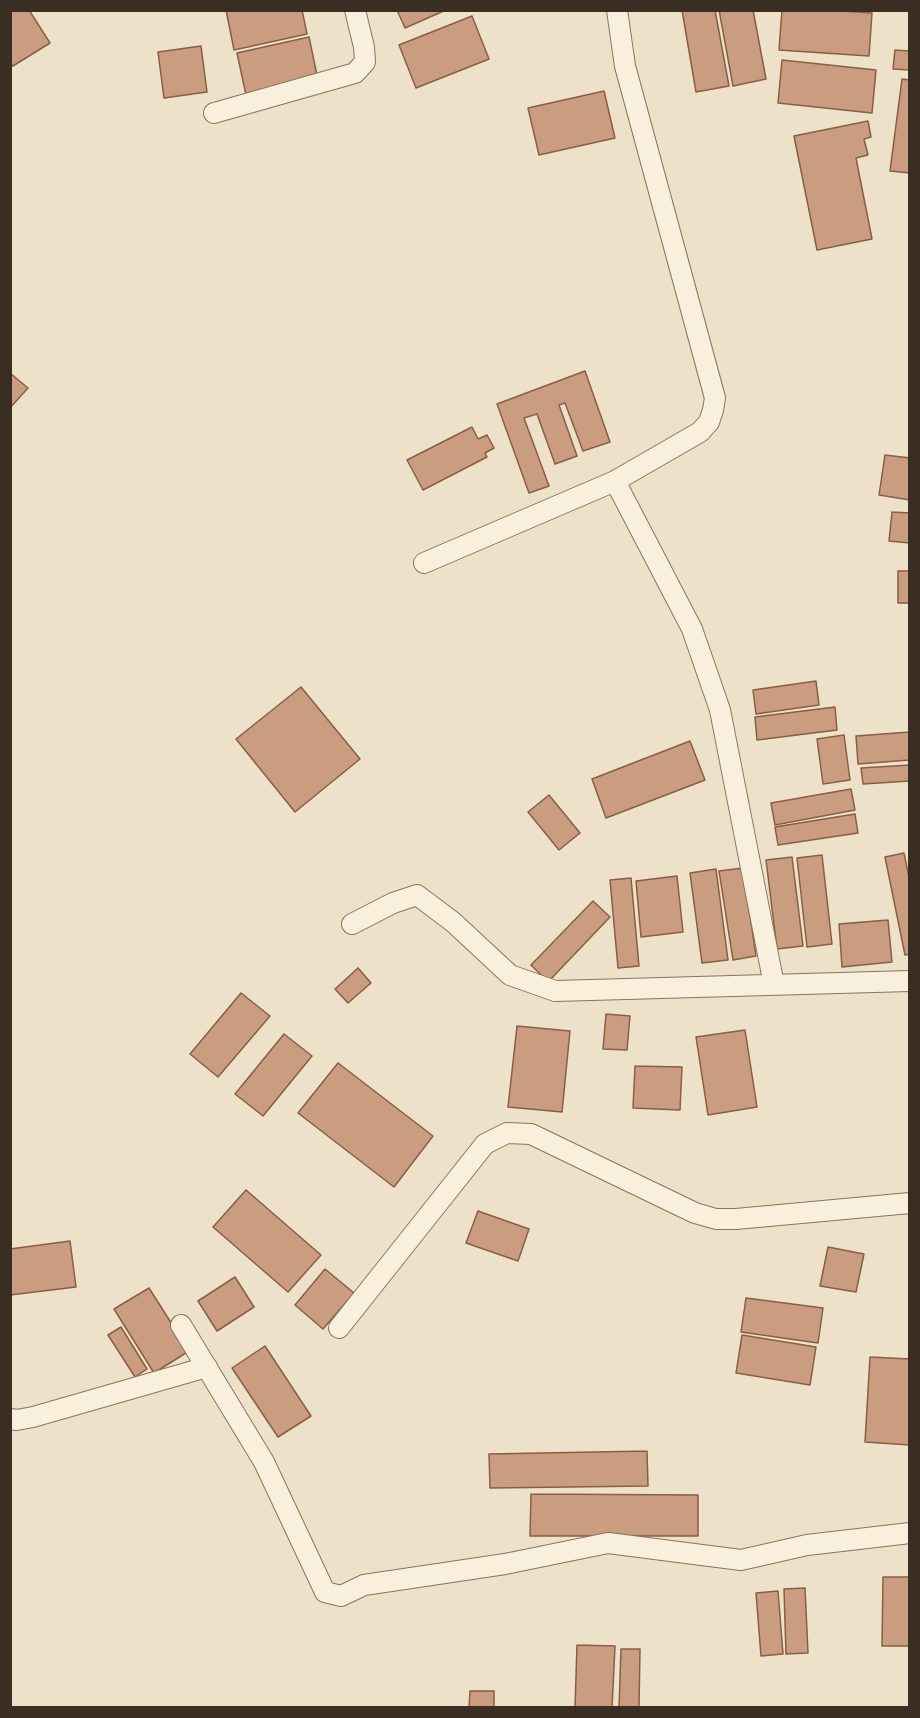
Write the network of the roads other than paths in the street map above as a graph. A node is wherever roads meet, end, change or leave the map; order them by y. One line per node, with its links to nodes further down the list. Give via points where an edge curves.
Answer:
1 (355, 10): 3 (street, via 365,62 355,73)
2 (617, 10): 4 (street, via 625,66 715,398 709,422 700,432)
3 (214, 113)
4 (615, 481): 5 (street); 8 (street, via 692,628 720,710)
5 (424, 563)
6 (352, 924): 8 (street, via 417,895 453,922 510,975 555,991)
7 (909, 981): 8 (street)
8 (774, 985)
9 (909, 1203): 11 (street, via 716,1219 695,1213 531,1134 507,1133 485,1144)
10 (181, 1325): 12 (street)
11 (339, 1328)
12 (207, 1367): 13 (street, via 33,1417); 14 (street, via 264,1462 325,1592 341,1596 364,1585 505,1564 608,1543 741,1560 807,1545)
13 (10, 1419)
14 (909, 1533)

